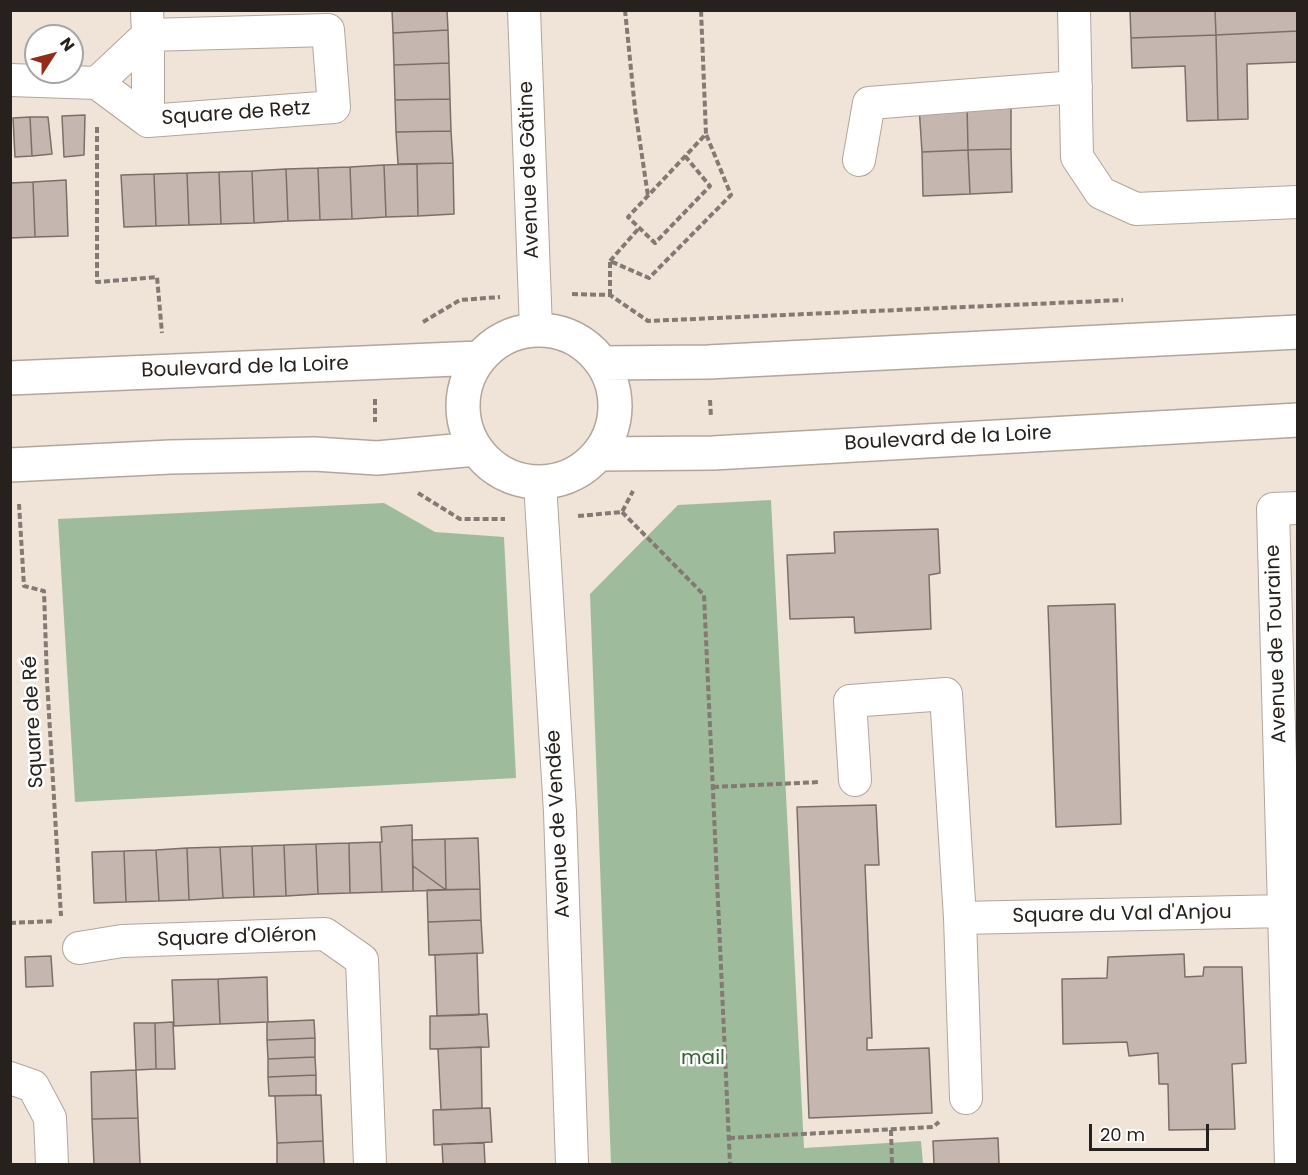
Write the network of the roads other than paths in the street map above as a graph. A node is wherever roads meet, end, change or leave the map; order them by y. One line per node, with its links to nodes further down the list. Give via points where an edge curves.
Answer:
1 (524, 10): 10 (street, Avenue de Gâtine)
2 (1074, 10): 6 (street)
3 (148, 23): 5 (street); 7 (street, Square de Retz); 7 (street, Square de Retz, via 328,30 333,107)
4 (10, 80): 5 (street)
5 (97, 83): 7 (street)
6 (1076, 87): 8 (street, via 869,103); 9 (street, via 1077,157 1101,193 1136,208)
7 (148, 121)
8 (859, 160)
9 (1298, 202)
10 (536, 329): 12 (street, via 511,334); 13 (street, via 561,332 584,344)
11 (1298, 332): 13 (street, via 708,362)
12 (479, 358): 14 (street, Boulevard de la Loire); 16 (street, via 464,388 463,409 466,430)
13 (602, 363): 17 (street, via 613,384 616,408 611,432)
14 (10, 378)
15 (1298, 420): 17 (street, Boulevard de la Loire, via 713,453)
16 (476, 449): 18 (street, via 376,458 314,454); 19 (street, via 494,467 516,479)
17 (599, 454): 19 (street, via 583,469 563,479)
18 (10, 465)
19 (540, 483): 29 (street, Avenue de Vendée, via 560,812)
20 (1298, 508): 22 (street, Avenue de Touraine, via 1273,509)
21 (855, 780): 23 (street, via 850,701 946,694)
22 (1285, 911): 23 (street, Square du Val d'Anjou); 30 (street, Avenue de Touraine)
23 (960, 918): 26 (street)
24 (79, 948): 28 (street, Square d'Oléron, via 122,941 325,934 362,960)
25 (10, 1078): 27 (street, via 33,1086 50,1118)
26 (966, 1098)
27 (52, 1164)
28 (370, 1164)
29 (572, 1164)
30 (1291, 1164)

